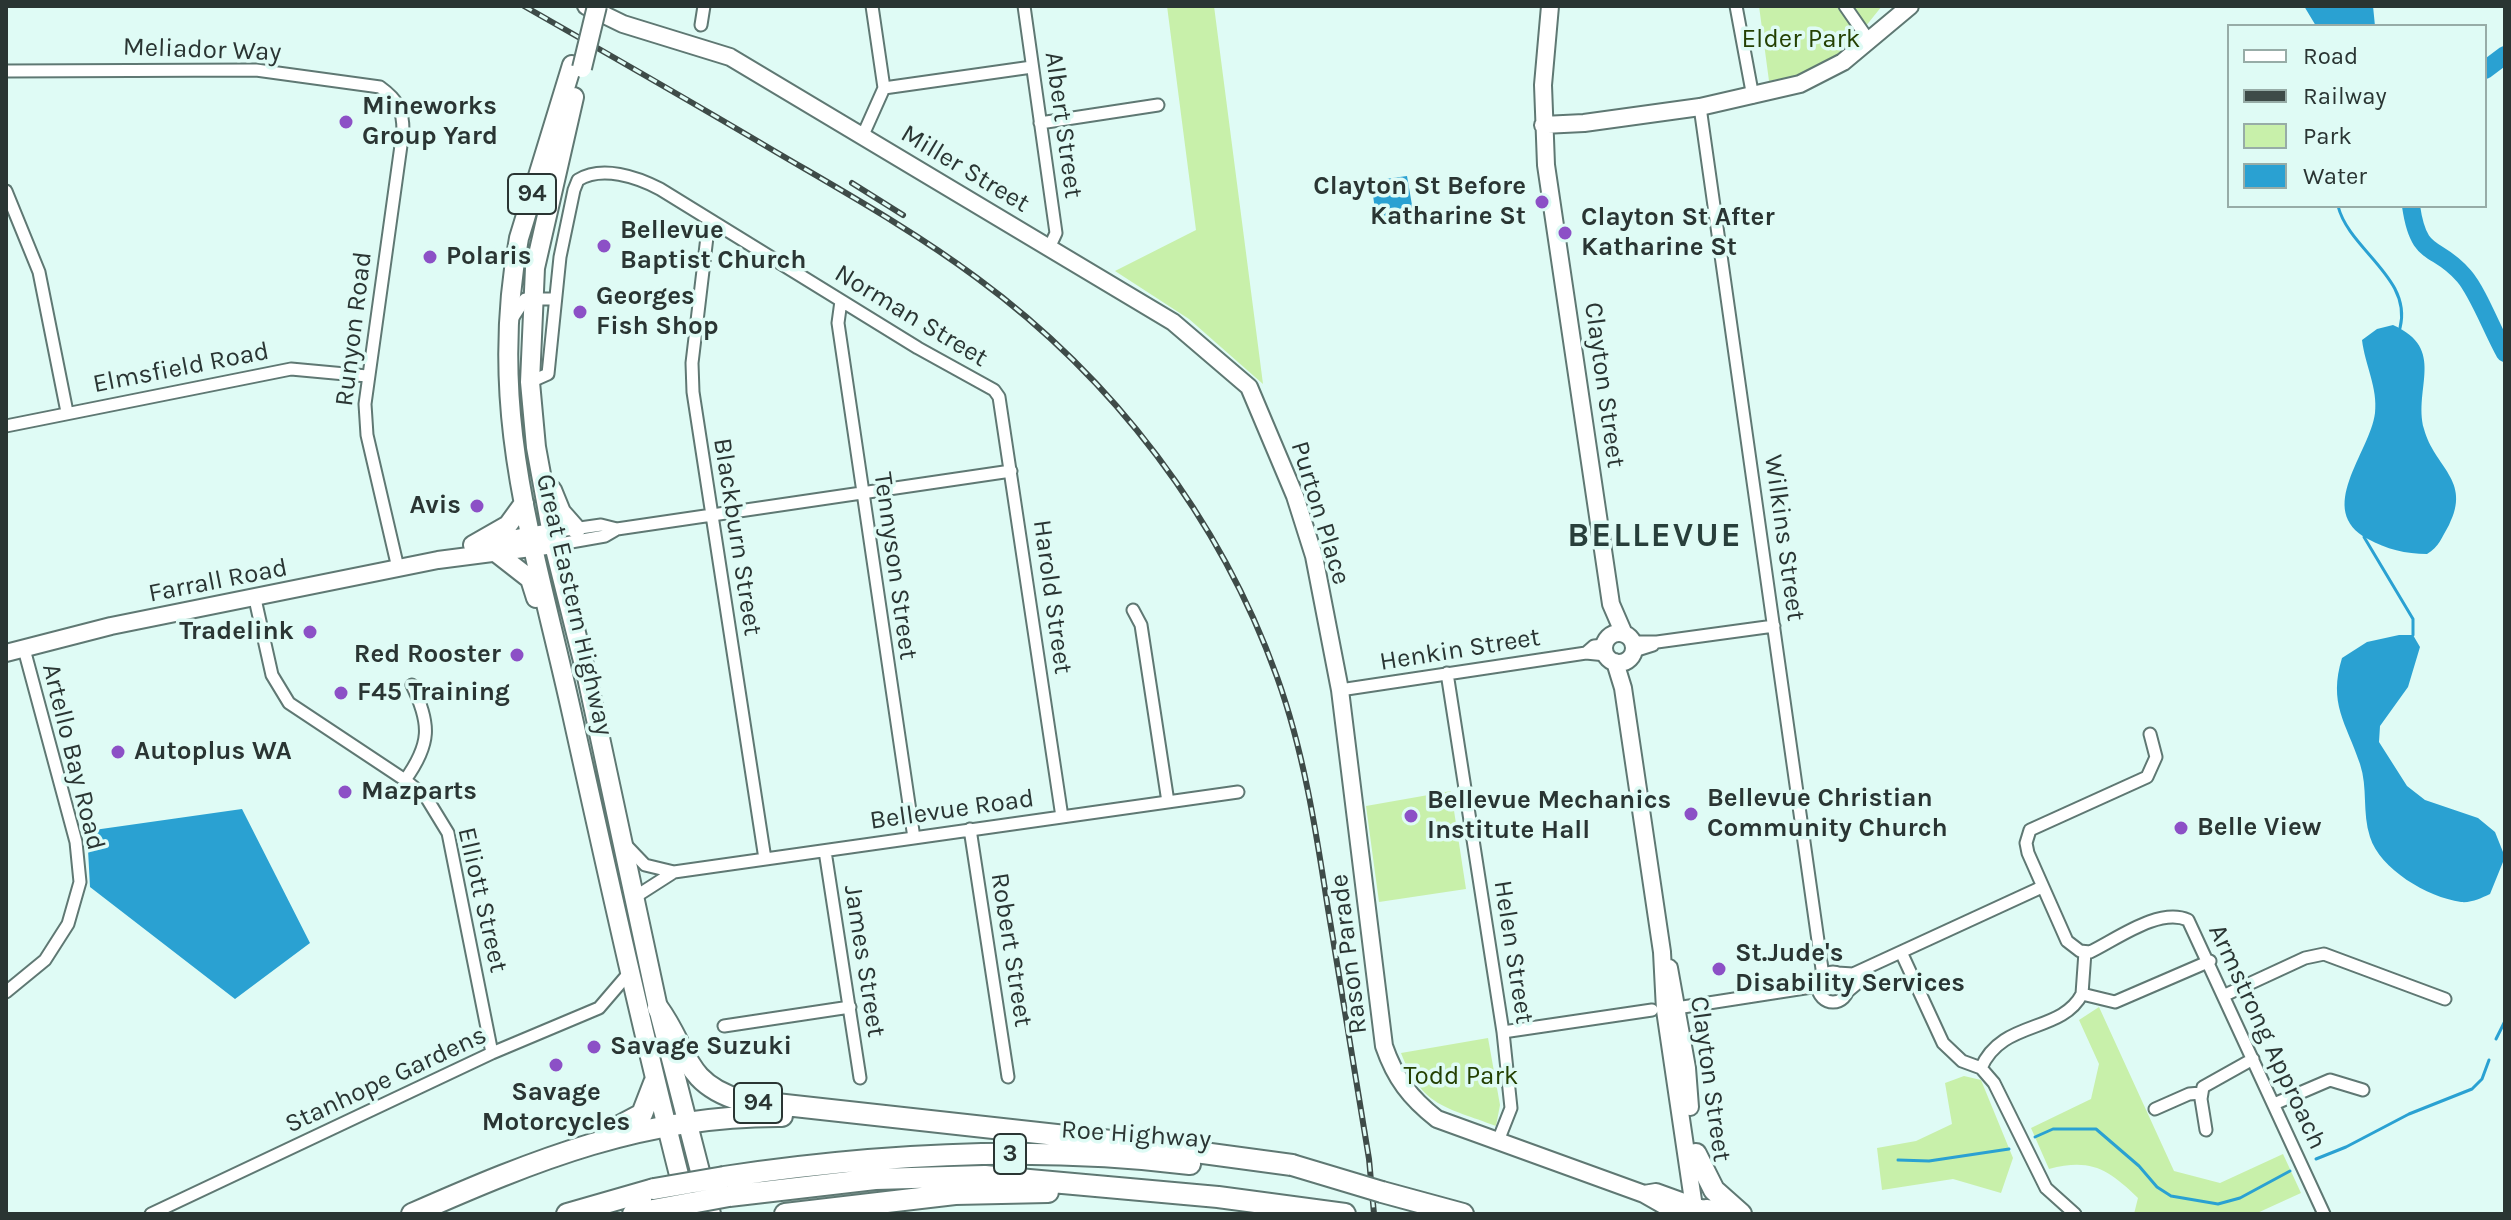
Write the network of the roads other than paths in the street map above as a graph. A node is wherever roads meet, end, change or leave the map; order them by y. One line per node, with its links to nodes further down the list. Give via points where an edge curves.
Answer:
1 (586, 6): 12 (highway, Great Eastern Highway / 94); 22 (main road, Miller Street, via 623,24 730,57)
2 (597, 6): 12 (highway, Great Eastern Highway / 94, bridge)
3 (704, 6): 10 (street)
4 (872, 6): 15 (street)
5 (1024, 6): 13 (street, Albert Street)
6 (1550, 6): 21 (main road, Clayton Street, via 1543,85)
7 (1736, 6): 17 (street)
8 (1845, 6): 11 (street)
9 (1910, 6): 11 (main road)
10 (701, 25)
11 (1870, 42): 17 (main road, via 1815,78)
12 (577, 66): 26 (highway, Great Eastern Highway / 94); 29 (highway, Great Eastern Highway / 94, via 519,238)
13 (1032, 67): 15 (street); 20 (street, Albert Street)
14 (6, 71): 16 (street, Meliador Way, via 256,70 380,87)
15 (884, 88): 22 (street)
16 (392, 96): 30 (street, Runyon Road, via 403,111 403,131)
17 (1753, 97): 19 (main road)
18 (1158, 105): 20 (street)
19 (1700, 107): 21 (main road); 51 (street, Wilkins Street)
20 (1040, 123): 25 (street, Albert Street, via 1056,233)
21 (1546, 127): 53 (main road, Clayton Street)
22 (863, 135): 25 (main road, Miller Street)
23 (6, 191): 34 (street, via 39,272)
24 (709, 220): 27 (street, Norman Street, via 646,182 624,175 586,175 574,190); 28 (street, Norman Street); 40 (street, Blackburn Street, via 692,363)
25 (1049, 248): 33 (main road, Miller Street, via 1173,322 1231,370)
26 (532, 297): 27 (street); 29 (street, via 525,299); 31 (highway, Great Eastern Highway / 94)
27 (555, 299): 31 (street, Norman Street, via 548,374)
28 (841, 301): 32 (street, Norman Street); 38 (street, Tennyson Street, via 838,323)
29 (507, 327): 39 (highway, Great Eastern Highway / 94, via 508,412)
30 (367, 376): 34 (street, Elmsfield Road, via 291,369); 48 (street, Runyon Road, via 367,435)
31 (530, 382): 37 (highway, Great Eastern Highway / 94)
32 (990, 388): 36 (street, Harold Street, via 999,397)
33 (1256, 399): 58 (main road, Purton Place, via 1314,556)
34 (67, 412): 35 (street, Elmsfield Road)
35 (6, 426)
36 (1011, 471): 38 (street); 63 (street, Harold Street)
37 (541, 474): 41 (highway); 43 (highway, Great Eastern Highway / 94)
38 (861, 491): 40 (street); 65 (street, Tennyson Street)
39 (524, 503): 44 (highway, Great Eastern Highway / 94); 45 (highway, via 508,525)
40 (711, 513): 42 (street); 68 (street, Blackburn Street)
41 (576, 529): 42 (street); 43 (street)
42 (617, 529): 43 (street, via 605,536)
43 (553, 539): 44 (main road, Farrall Road); 66 (highway, Great Eastern Highway / 94)
44 (532, 543): 45 (main road, Farrall Road); 46 (main road, Farrall Road); 52 (highway, Great Eastern Highway / 94)
45 (473, 545): 47 (main road, Farrall Road)
46 (498, 554): 47 (main road, Farrall Road); 52 (highway, via 530,579)
47 (441, 560): 48 (main road, Farrall Road)
48 (398, 568): 49 (main road, Farrall Road)
49 (255, 599): 54 (main road, Farrall Road, via 111,626); 60 (street, Elliott Street, via 272,675 289,703)
50 (1133, 610): 62 (street, via 1141,625)
51 (1774, 626): 53 (street, Henkin Street); 77 (street, Wilkins Street)
52 (554, 641): 75 (highway, Great Eastern Highway / 94)
53 (1619, 648): 56 (street, Henkin Street); 85 (main road, Clayton Street)
54 (24, 649): 55 (main road, Farrall Road); 78 (street, Artello Bay Road, via 76,842 80,882 68,924 45,960)
55 (6, 653)
56 (1447, 673): 58 (street, Henkin Street); 87 (street, Helen Street)
57 (412, 685): 60 (street, via 421,703 426,740)
58 (1340, 690): 102 (main road, Rason Parade, via 1384,1046 1400,1084 1414,1101 1437,1119)
59 (2150, 734): 70 (street, via 2156,757 2147,777 2030,830 2028,853)
60 (405, 780): 88 (street, Elliott Street, via 426,797 448,833)
61 (1238, 792): 62 (street, Bellevue Road)
62 (1168, 802): 63 (street, Bellevue Road)
63 (1062, 817): 64 (street, Bellevue Road)
64 (970, 829): 65 (street, Bellevue Road); 91 (street, Robert Street)
65 (914, 838): 67 (street, Bellevue Road)
66 (622, 841): 69 (street, Bellevue Road, via 645,865); 71 (highway, Great Eastern Highway / 94)
67 (825, 851): 68 (street, Bellevue Road); 83 (street, James Street)
68 (765, 859): 69 (street, Bellevue Road)
69 (674, 872): 71 (street, Bellevue Road)
70 (2043, 889): 72 (street, via 2067,941); 73 (street)
71 (635, 897): 84 (highway, Great Eastern Highway / 94)
72 (2085, 952): 74 (street, Armstrong Approach, via 2162,917 2178,916 2188,920); 80 (street)
73 (1902, 955): 76 (street, via 1853,974); 79 (street, via 1856,981); 90 (street, via 1943,1043 1962,1061)
74 (2210, 961): 80 (street, via 2115,1002); 81 (street, Armstrong Approach)
75 (629, 973): 88 (street, Stanhope Gardens, via 599,1008); 93 (highway, Great Eastern Highway / 94)
76 (1837, 973): 77 (street); 79 (street, via 1845,979)
77 (1820, 985): 79 (street, via 1825,1000 1834,1002); 85 (street)
78 (6, 992)
79 (1847, 992)
80 (2082, 994): 90 (street, via 2067,1012 1998,1042)
81 (2225, 995): 82 (street, via 2324,954); 89 (street, Armstrong Approach)
82 (2445, 999)
83 (850, 1007): 86 (street); 92 (street, James Street)
84 (658, 1008): 98 (highway, 94, via 695,1076 720,1095); 99 (highway, Great Eastern Highway)
85 (1669, 1011): 87 (street); 104 (main road, Clayton Street); 109 (main road, Clayton Street)
86 (724, 1026)
87 (1503, 1032): 102 (street, Helen Street, via 1511,1108)
88 (492, 1053): 110 (street, Stanhope Gardens)
89 (2253, 1059): 95 (street, via 2212,1079); 96 (street, Armstrong Approach)
90 (1981, 1068): 119 (street, via 1994,1083 2046,1188)
91 (1008, 1077)
92 (860, 1078)
93 (654, 1083): 100 (highway, Great Eastern Highway / 94); 103 (highway, via 642,1114)
94 (2363, 1090): 96 (street, via 2330,1080)
95 (2201, 1093): 97 (street); 101 (street)
96 (2274, 1104): 120 (street, Armstrong Approach)
97 (2155, 1109)
98 (906, 1118): 99 (highway, via 773,1116); 105 (highway, 94)
99 (686, 1123): 100 (highway); 114 (highway, Great Eastern Highway)
100 (664, 1127): 103 (highway); 113 (highway, Great Eastern Highway / 94)
101 (2206, 1130)
102 (1498, 1141): 109 (main road, Rason Parade, via 1644,1194 1656,1192)
103 (589, 1142): 111 (highway, via 521,1165)
104 (1696, 1154): 109 (main road, Clayton Street); 118 (highway, via 1714,1190)
105 (1293, 1172): 106 (highway, Roe Highway / 3, via 991,1153 879,1158); 117 (highway, Roe Highway / 3, bridge)
106 (726, 1187): 107 (highway, Roe Highway / 3, via 932,1176 1042,1179); 108 (highway, Roe Highway / 3, bridge)
107 (1112, 1189): 115 (highway, via 955,1194); 116 (highway, Roe Highway / 3)
108 (647, 1204): 112 (highway, Roe Highway / 3)
109 (1696, 1212): 118 (highway)
110 (151, 1214)
111 (412, 1214)
112 (567, 1214)
113 (689, 1214)
114 (711, 1214)
115 (785, 1214)
116 (1345, 1214)
117 (1463, 1214)
118 (1738, 1214)
119 (2075, 1214)
120 (2324, 1214)

